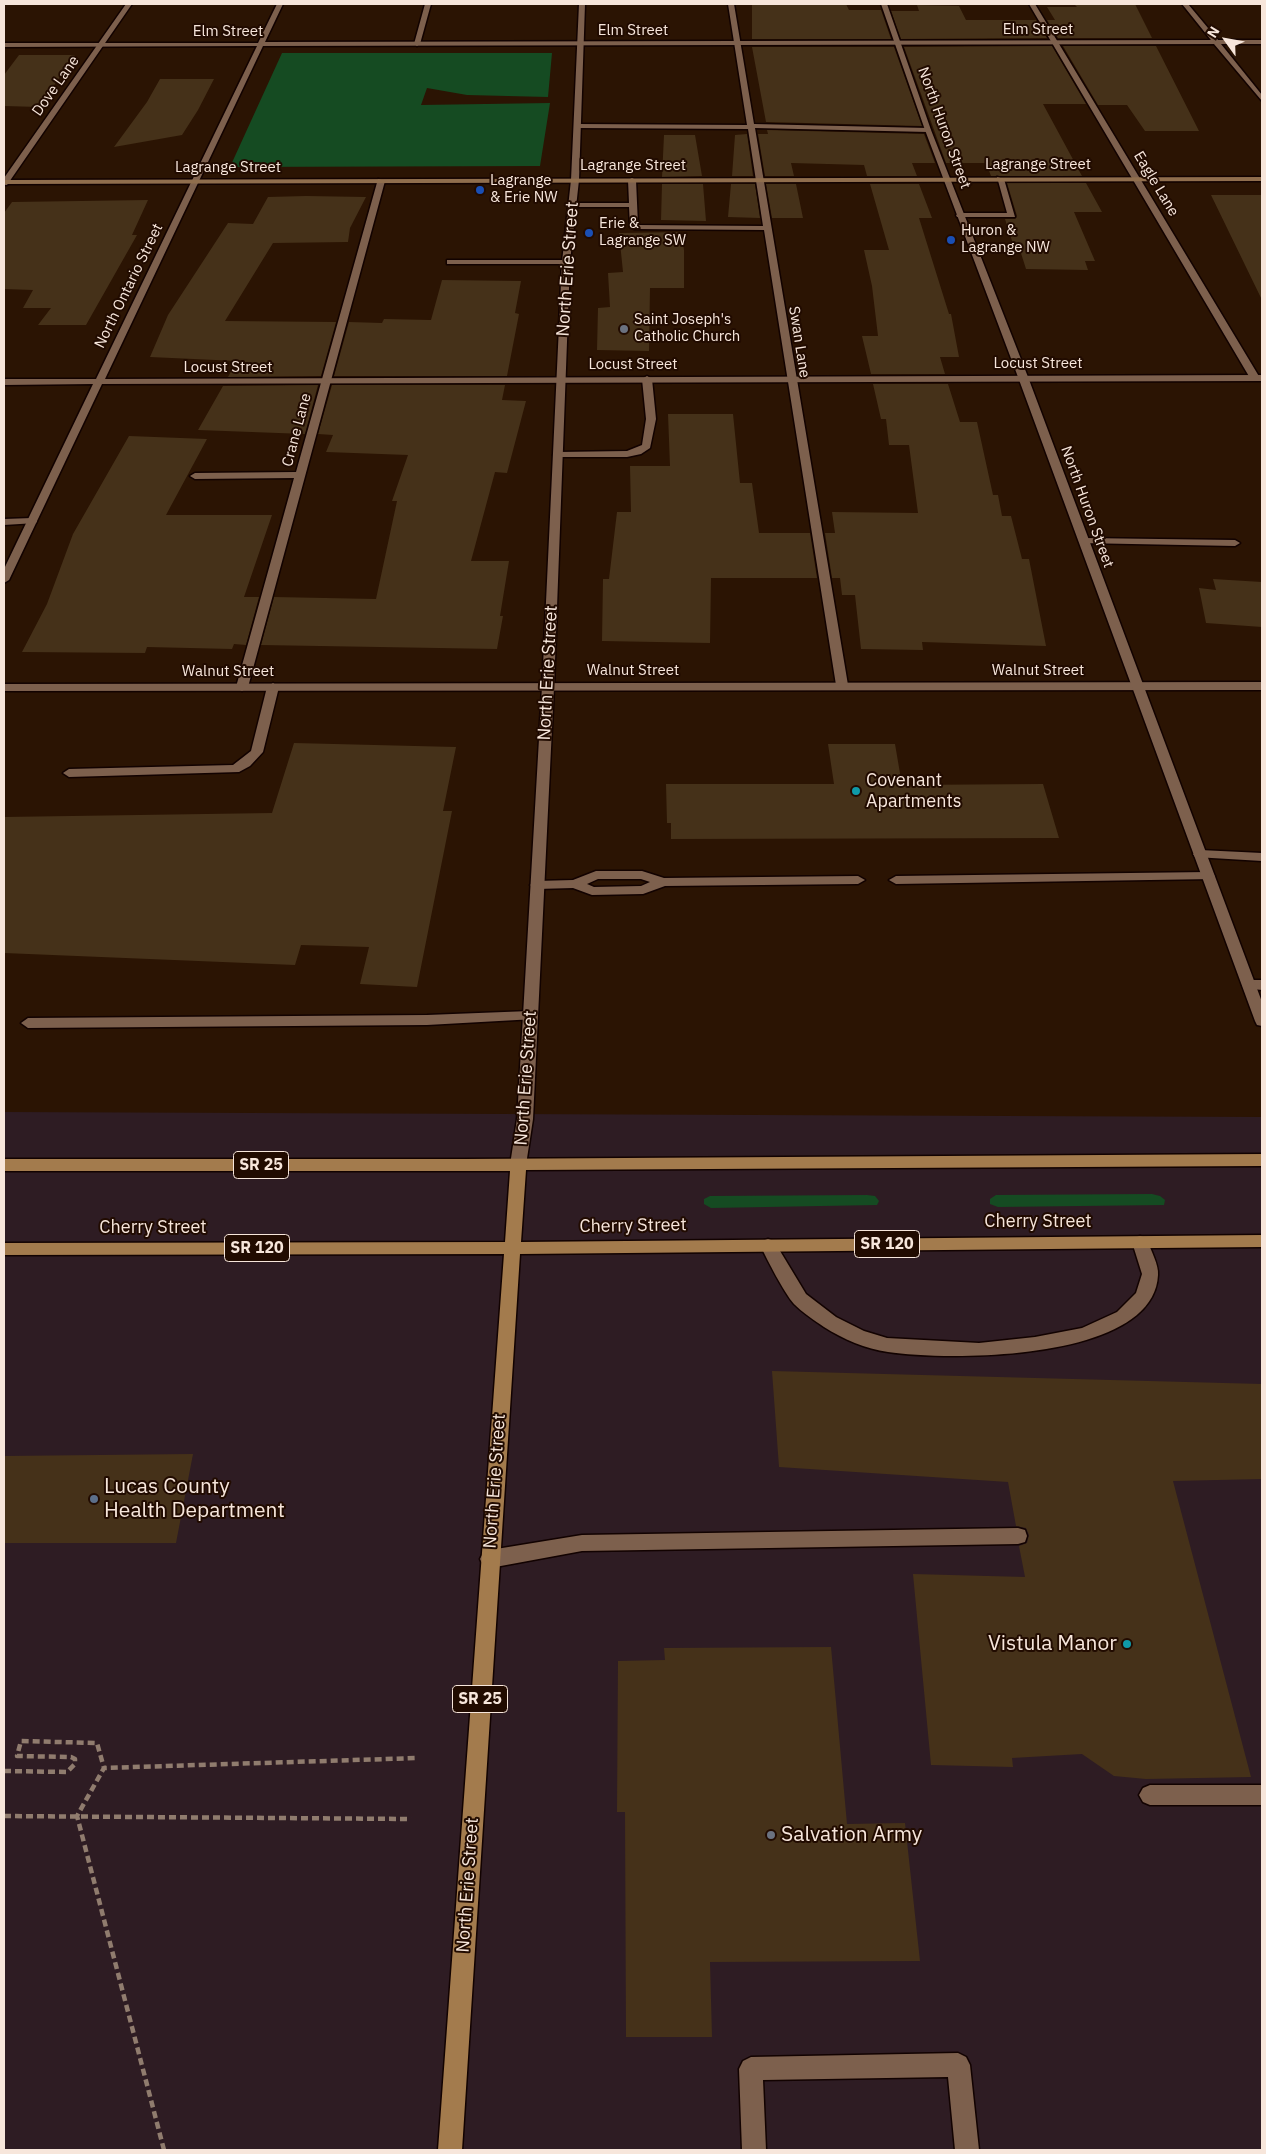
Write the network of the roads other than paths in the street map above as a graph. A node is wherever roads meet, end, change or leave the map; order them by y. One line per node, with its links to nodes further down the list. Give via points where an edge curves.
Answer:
1 (129, 4): 17 (street, Dove Lane)
2 (280, 4): 18 (street, North Ontario Street)
3 (428, 4): 14 (street)
4 (582, 4): 15 (street, North Erie Street)
5 (731, 4): 12 (street, Swan Lane)
6 (884, 4): 13 (street, North Huron Street)
7 (1032, 4): 9 (street, Eagle Lane)
8 (1185, 4): 10 (street)
9 (1056, 42): 10 (street, Elm Street); 13 (street, Elm Street); 24 (street, Eagle Lane)
10 (1216, 42): 11 (street, Elm Street); 19 (street)
11 (1262, 42)
12 (738, 43): 13 (street, Elm Street); 15 (street, Elm Street); 21 (street, Swan Lane)
13 (896, 43): 22 (street, North Huron Street)
14 (417, 44): 15 (street, Elm Street); 18 (street, Elm Street)
15 (580, 44): 20 (street, North Erie Street)
16 (4, 45): 17 (street, Elm Street)
17 (100, 45): 18 (street, Elm Street); 31 (street, Dove Lane)
18 (260, 45): 32 (street, North Ontario Street)
19 (1262, 100)
20 (577, 126): 21 (street); 26 (street, North Erie Street)
21 (751, 126): 22 (street); 28 (street, Swan Lane)
22 (928, 130): 29 (street, North Huron Street)
23 (1000, 179): 24 (main road, Lagrange Street); 29 (main road, Lagrange Street); 35 (street, via 1012,215)
24 (1137, 179): 25 (main road, Lagrange Street); 41 (street, Eagle Lane)
25 (1262, 179)
26 (575, 180): 27 (main road, Lagrange Street); 30 (main road, Lagrange Street); 33 (street, North Erie Street)
27 (632, 180): 28 (main road, Lagrange Street); 34 (street)
28 (759, 180): 29 (main road, Lagrange Street); 36 (street, Swan Lane)
29 (946, 180): 35 (street, North Huron Street)
30 (381, 181): 32 (main road, Lagrange Street); 44 (street, Crane Lane)
31 (4, 182): 32 (main road, Lagrange Street)
32 (194, 182): 46 (street, North Ontario Street)
33 (572, 205): 34 (street); 38 (street, North Erie Street)
34 (633, 205): 36 (street, via 634,227)
35 (960, 215): 39 (street, North Huron Street)
36 (767, 228): 40 (street, Swan Lane)
37 (450, 262): 38 (street)
38 (566, 262): 42 (street, North Erie Street)
39 (1023, 377): 40 (street, Locust Street); 41 (street, Locust Street); 52 (street, North Huron Street)
40 (791, 378): 43 (street, Locust Street); 55 (street, Swan Lane)
41 (1259, 378)
42 (562, 379): 43 (street, Locust Street); 44 (street, Locust Street); 47 (street, North Erie Street)
43 (647, 379): 47 (street, via 651,419 647,446 627,454)
44 (326, 381): 46 (street, Locust Street); 48 (street, Crane Lane)
45 (4, 382): 46 (street, Locust Street)
46 (98, 382): 50 (street, North Ontario Street)
47 (558, 455): 59 (street, North Erie Street)
48 (300, 475): 49 (street); 57 (street, Crane Lane)
49 (195, 476)
50 (32, 521): 51 (street); 54 (street, North Ontario Street)
51 (4, 522)
52 (1084, 541): 53 (street); 60 (street, North Huron Street)
53 (1235, 543)
54 (4, 580)
55 (842, 685): 59 (street, Walnut Street); 60 (street, Walnut Street)
56 (1262, 686): 60 (street, Walnut Street)
57 (242, 687): 58 (street, Walnut Street); 61 (street, Walnut Street)
58 (273, 687): 59 (street, Walnut Street); 62 (street, via 257,752 235,769)
59 (548, 687): 68 (street, North Erie Street)
60 (1138, 687): 63 (street, North Huron Street)
61 (4, 688)
62 (70, 772)
63 (1200, 854): 64 (street); 65 (street, North Huron Street)
64 (1262, 857)
65 (1208, 876): 67 (street); 69 (street, North Huron Street)
66 (858, 880): 68 (street, via 663,882 643,890 592,891 575,884)
67 (896, 880)
68 (538, 885): 70 (street, North Erie Street)
69 (1256, 985): 71 (street, North Huron Street)
70 (530, 1016): 72 (street, via 427,1020); 75 (street, North Erie Street, via 525,1119)
71 (1262, 1021)
72 (28, 1023)
73 (1262, 1160): 75 (main road)
74 (4, 1165): 75 (main road, SR 25)
75 (518, 1165): 79 (main road, North Erie Street / SR 25)
76 (1262, 1241): 77 (main road, Cherry Street / SR 120)
77 (1140, 1242): 78 (main road, Cherry Street / SR 120); 78 (street, via 1150,1274 1143,1296 1122,1318 1086,1334 979,1350 886,1345 858,1337 830,1322 800,1299)
78 (768, 1245): 79 (main road, Cherry Street / SR 120)
79 (511, 1248): 80 (main road, Cherry Street / SR 120); 82 (main road, North Erie Street / SR 25)
80 (4, 1249)
81 (1018, 1536): 82 (street, via 582,1543)
82 (490, 1559): 85 (main road, North Erie Street / SR 25)
83 (1150, 1795): 84 (street)
84 (1262, 1795)
85 (450, 2150)
86 (754, 2150): 87 (street, via 751,2069 958,2065)
87 (967, 2150)

